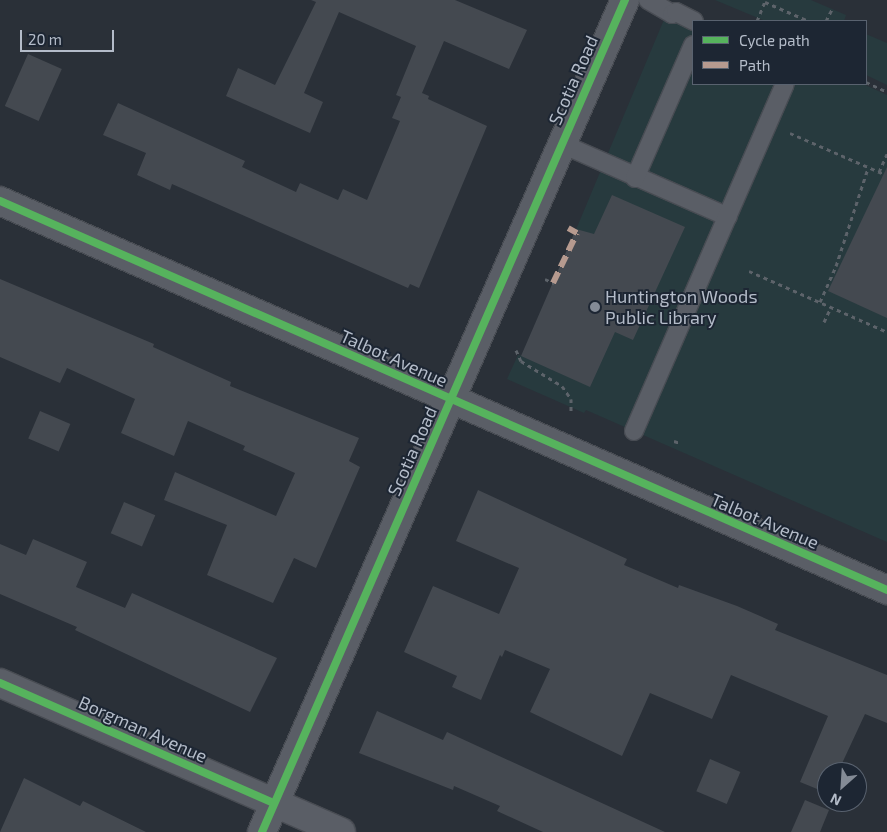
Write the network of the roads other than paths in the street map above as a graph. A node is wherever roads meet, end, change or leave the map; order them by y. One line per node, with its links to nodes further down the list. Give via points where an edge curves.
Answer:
1 (625, 0): 6 (street, Scotia Road)
2 (648, 0): 3 (lane, via 672,14 676,12)
3 (692, 20)
4 (692, 47): 7 (lane)
5 (785, 85): 9 (lane)
6 (562, 144): 7 (lane); 10 (street, Scotia Road)
7 (635, 178): 9 (lane)
8 (0, 201): 10 (street, Talbot Avenue)
9 (728, 217): 11 (lane)
10 (451, 399): 12 (street, Talbot Avenue); 14 (street, Scotia Road)
11 (634, 431)
12 (887, 590)
13 (0, 683): 14 (street, Borgman Avenue)
14 (274, 803): 15 (street, Scotia Road); 16 (street, Borgman Avenue)
15 (262, 832)
16 (341, 832)

